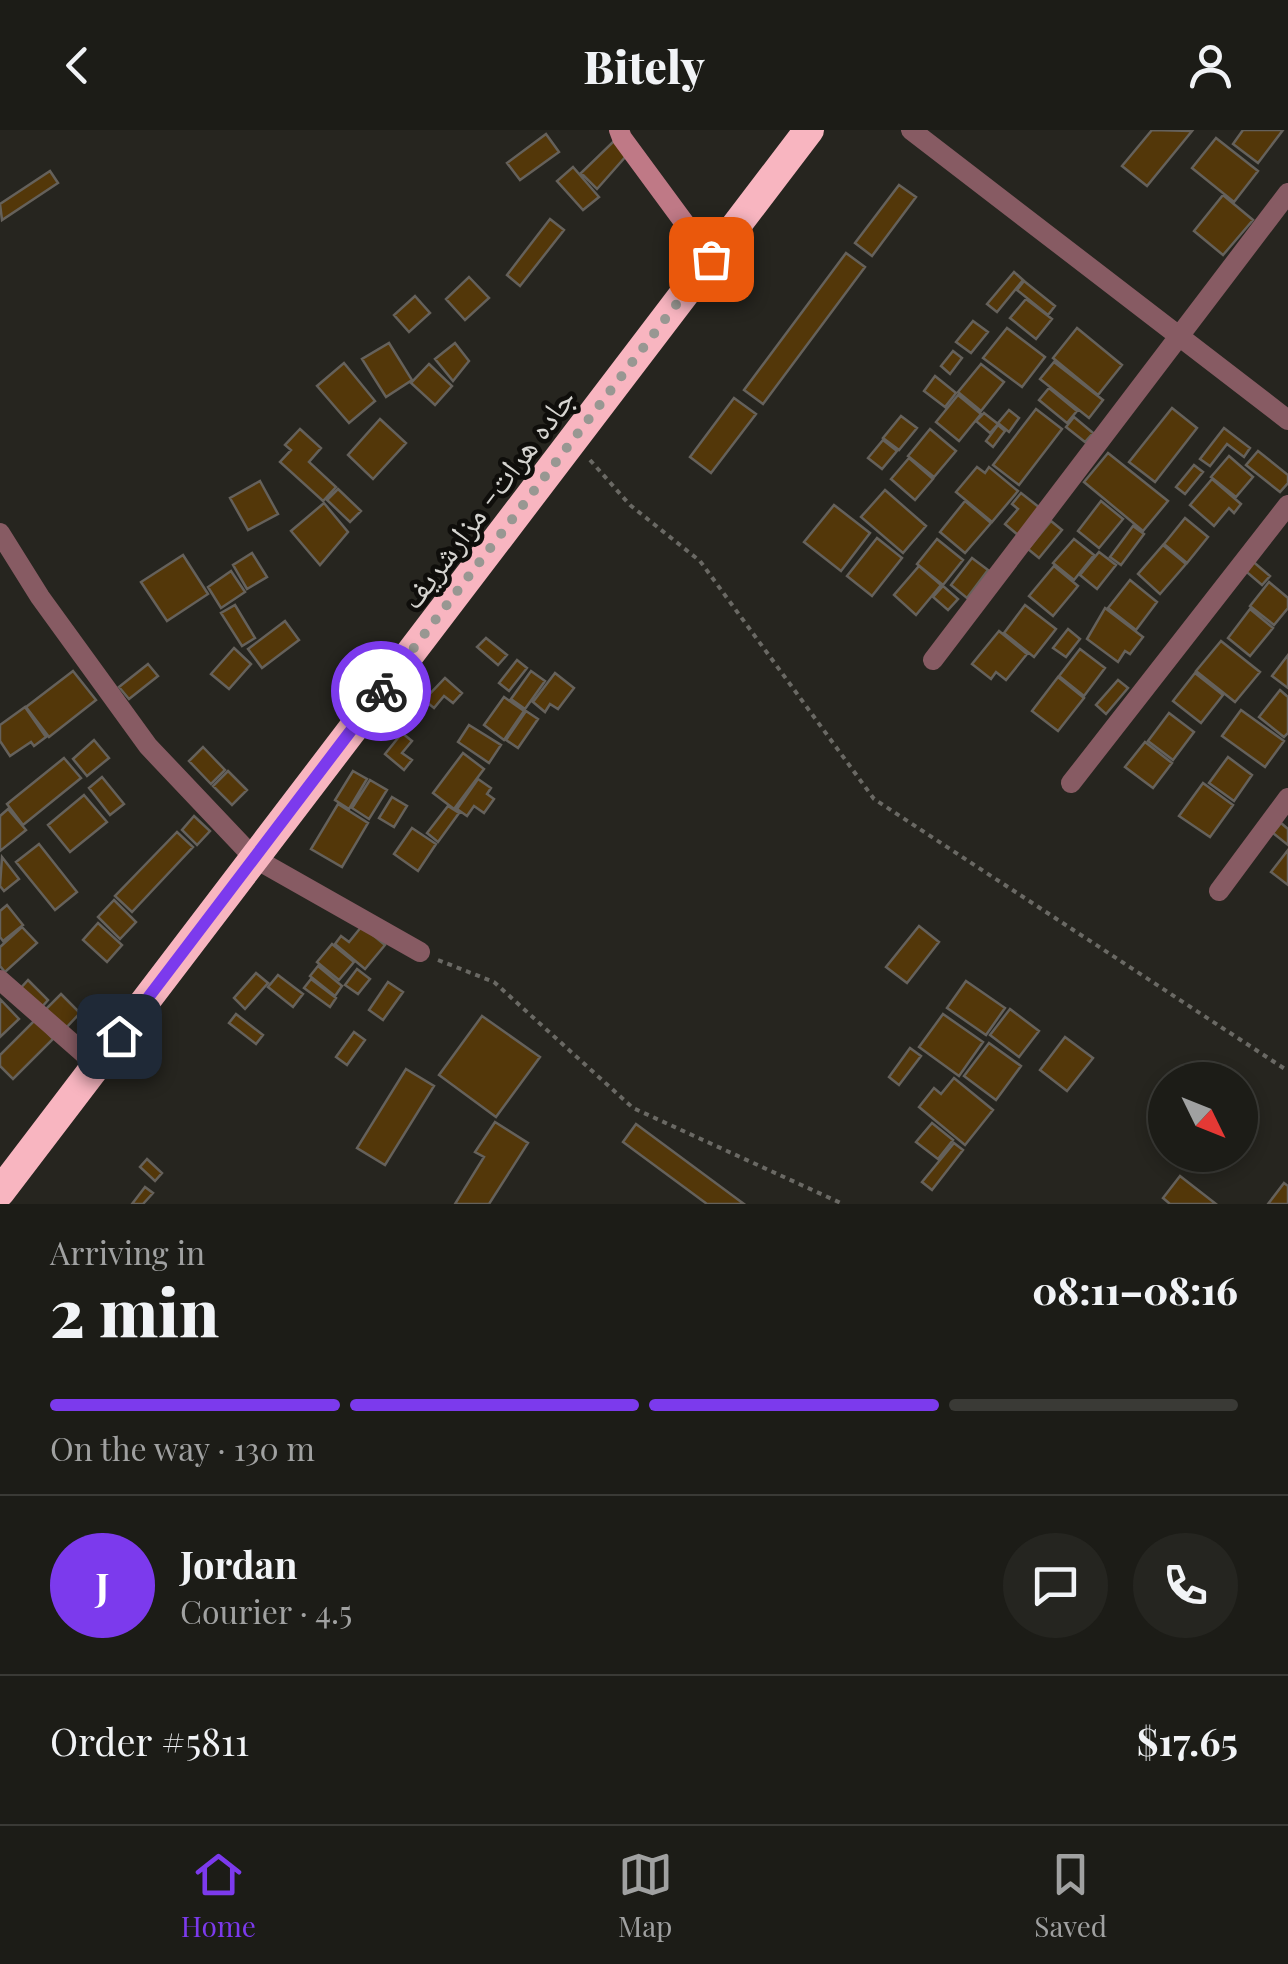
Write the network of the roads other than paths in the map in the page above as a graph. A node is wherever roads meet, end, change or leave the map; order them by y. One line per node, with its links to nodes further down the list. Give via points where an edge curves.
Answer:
1 (619, 130): 5 (street)
2 (809, 130): 5 (highway, جاده هرات- مزارشریف)
3 (911, 130): 6 (street)
4 (1288, 193): 6 (street)
5 (711, 259): 13 (highway, جاده هرات- مزارشریف)
6 (1180, 337): 7 (street); 10 (street)
7 (1288, 420)
8 (1288, 506): 11 (street)
9 (0, 534): 13 (street, via 148,746)
10 (933, 660)
11 (1071, 783)
12 (1288, 798): 14 (street)
13 (254, 858): 15 (street); 17 (highway, جاده هرات- مزارشریف)
14 (1219, 891)
15 (420, 952)
16 (0, 980): 17 (street)
17 (96, 1065): 18 (highway, جاده هرات- مزارشریف)
18 (0, 1192)

